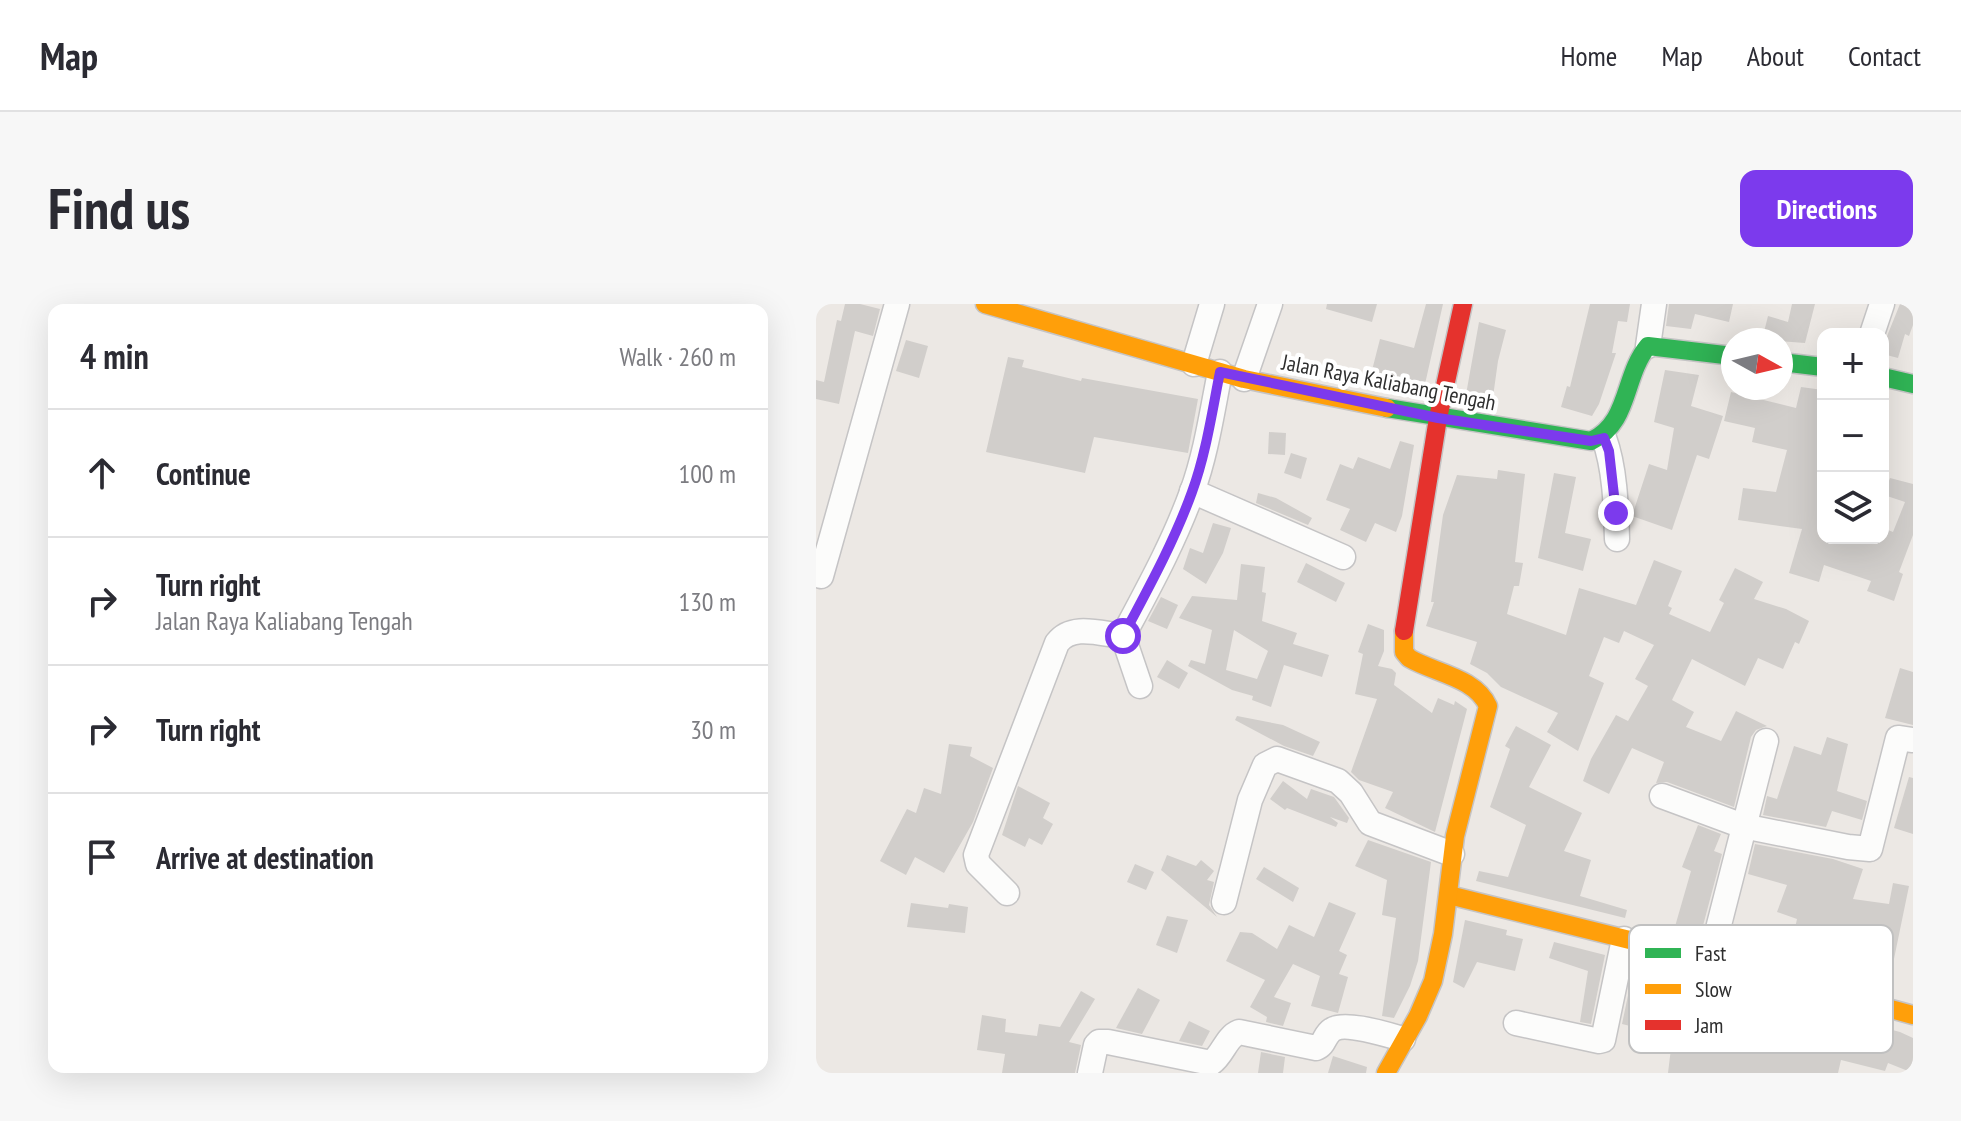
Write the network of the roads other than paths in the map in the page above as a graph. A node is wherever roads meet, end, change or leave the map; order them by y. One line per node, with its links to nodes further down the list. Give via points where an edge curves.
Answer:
1 (897, 304): 23 (street)
2 (985, 304): 12 (street, Jalan Raya Kaliabang Tengah)
3 (1212, 304): 12 (street)
4 (1270, 304): 16 (street)
5 (1463, 304): 18 (street)
6 (1654, 304): 9 (street)
7 (1882, 304): 8 (street)
8 (1874, 328)
9 (1648, 346): 10 (street); 19 (street, via 1634,361 1615,424)
10 (1721, 355)
11 (1793, 363): 13 (street)
12 (1194, 364): 14 (street, Jalan Raya Kaliabang Tengah)
13 (1817, 366)
14 (1220, 372): 16 (street, Jalan Raya Kaliabang Tengah); 20 (street)
15 (1889, 378): 17 (street)
16 (1244, 379): 18 (street, Jalan Raya Kaliabang Tengah)
17 (1913, 384)
18 (1438, 418): 19 (street, Jalan Raya Kaliabang Tengah, via 1591,441); 30 (street, via 1403,639 1404,652 1415,663 1476,689 1488,702)
19 (1604, 438): 21 (street)
20 (1192, 491): 22 (street); 24 (street)
21 (1617, 539)
22 (1343, 557)
23 (821, 576)
24 (1123, 636): 25 (street); 31 (street, via 1078,631 1056,647 976,855 978,864)
25 (1140, 686)
26 (1913, 740): 29 (street, via 1898,738 1870,849)
27 (1766, 741): 29 (street)
28 (1662, 796): 29 (street)
29 (1743, 826): 34 (street)
30 (1452, 854): 32 (street); 33 (street, via 1370,823 1338,781 1277,759 1265,765 1250,800)
31 (1007, 893)
32 (1449, 895): 35 (street); 40 (street, via 1433,981)
33 (1224, 902)
34 (1719, 925)
35 (1624, 939): 36 (street); 39 (street, via 1603,1040)
36 (1629, 940)
37 (1893, 1010): 38 (street)
38 (1913, 1015)
39 (1516, 1023)
40 (1403, 1039): 41 (street, via 1338,1027 1316,1048 1239,1032 1211,1063 1099,1042); 42 (street)
41 (1090, 1073)
42 (1386, 1073)

